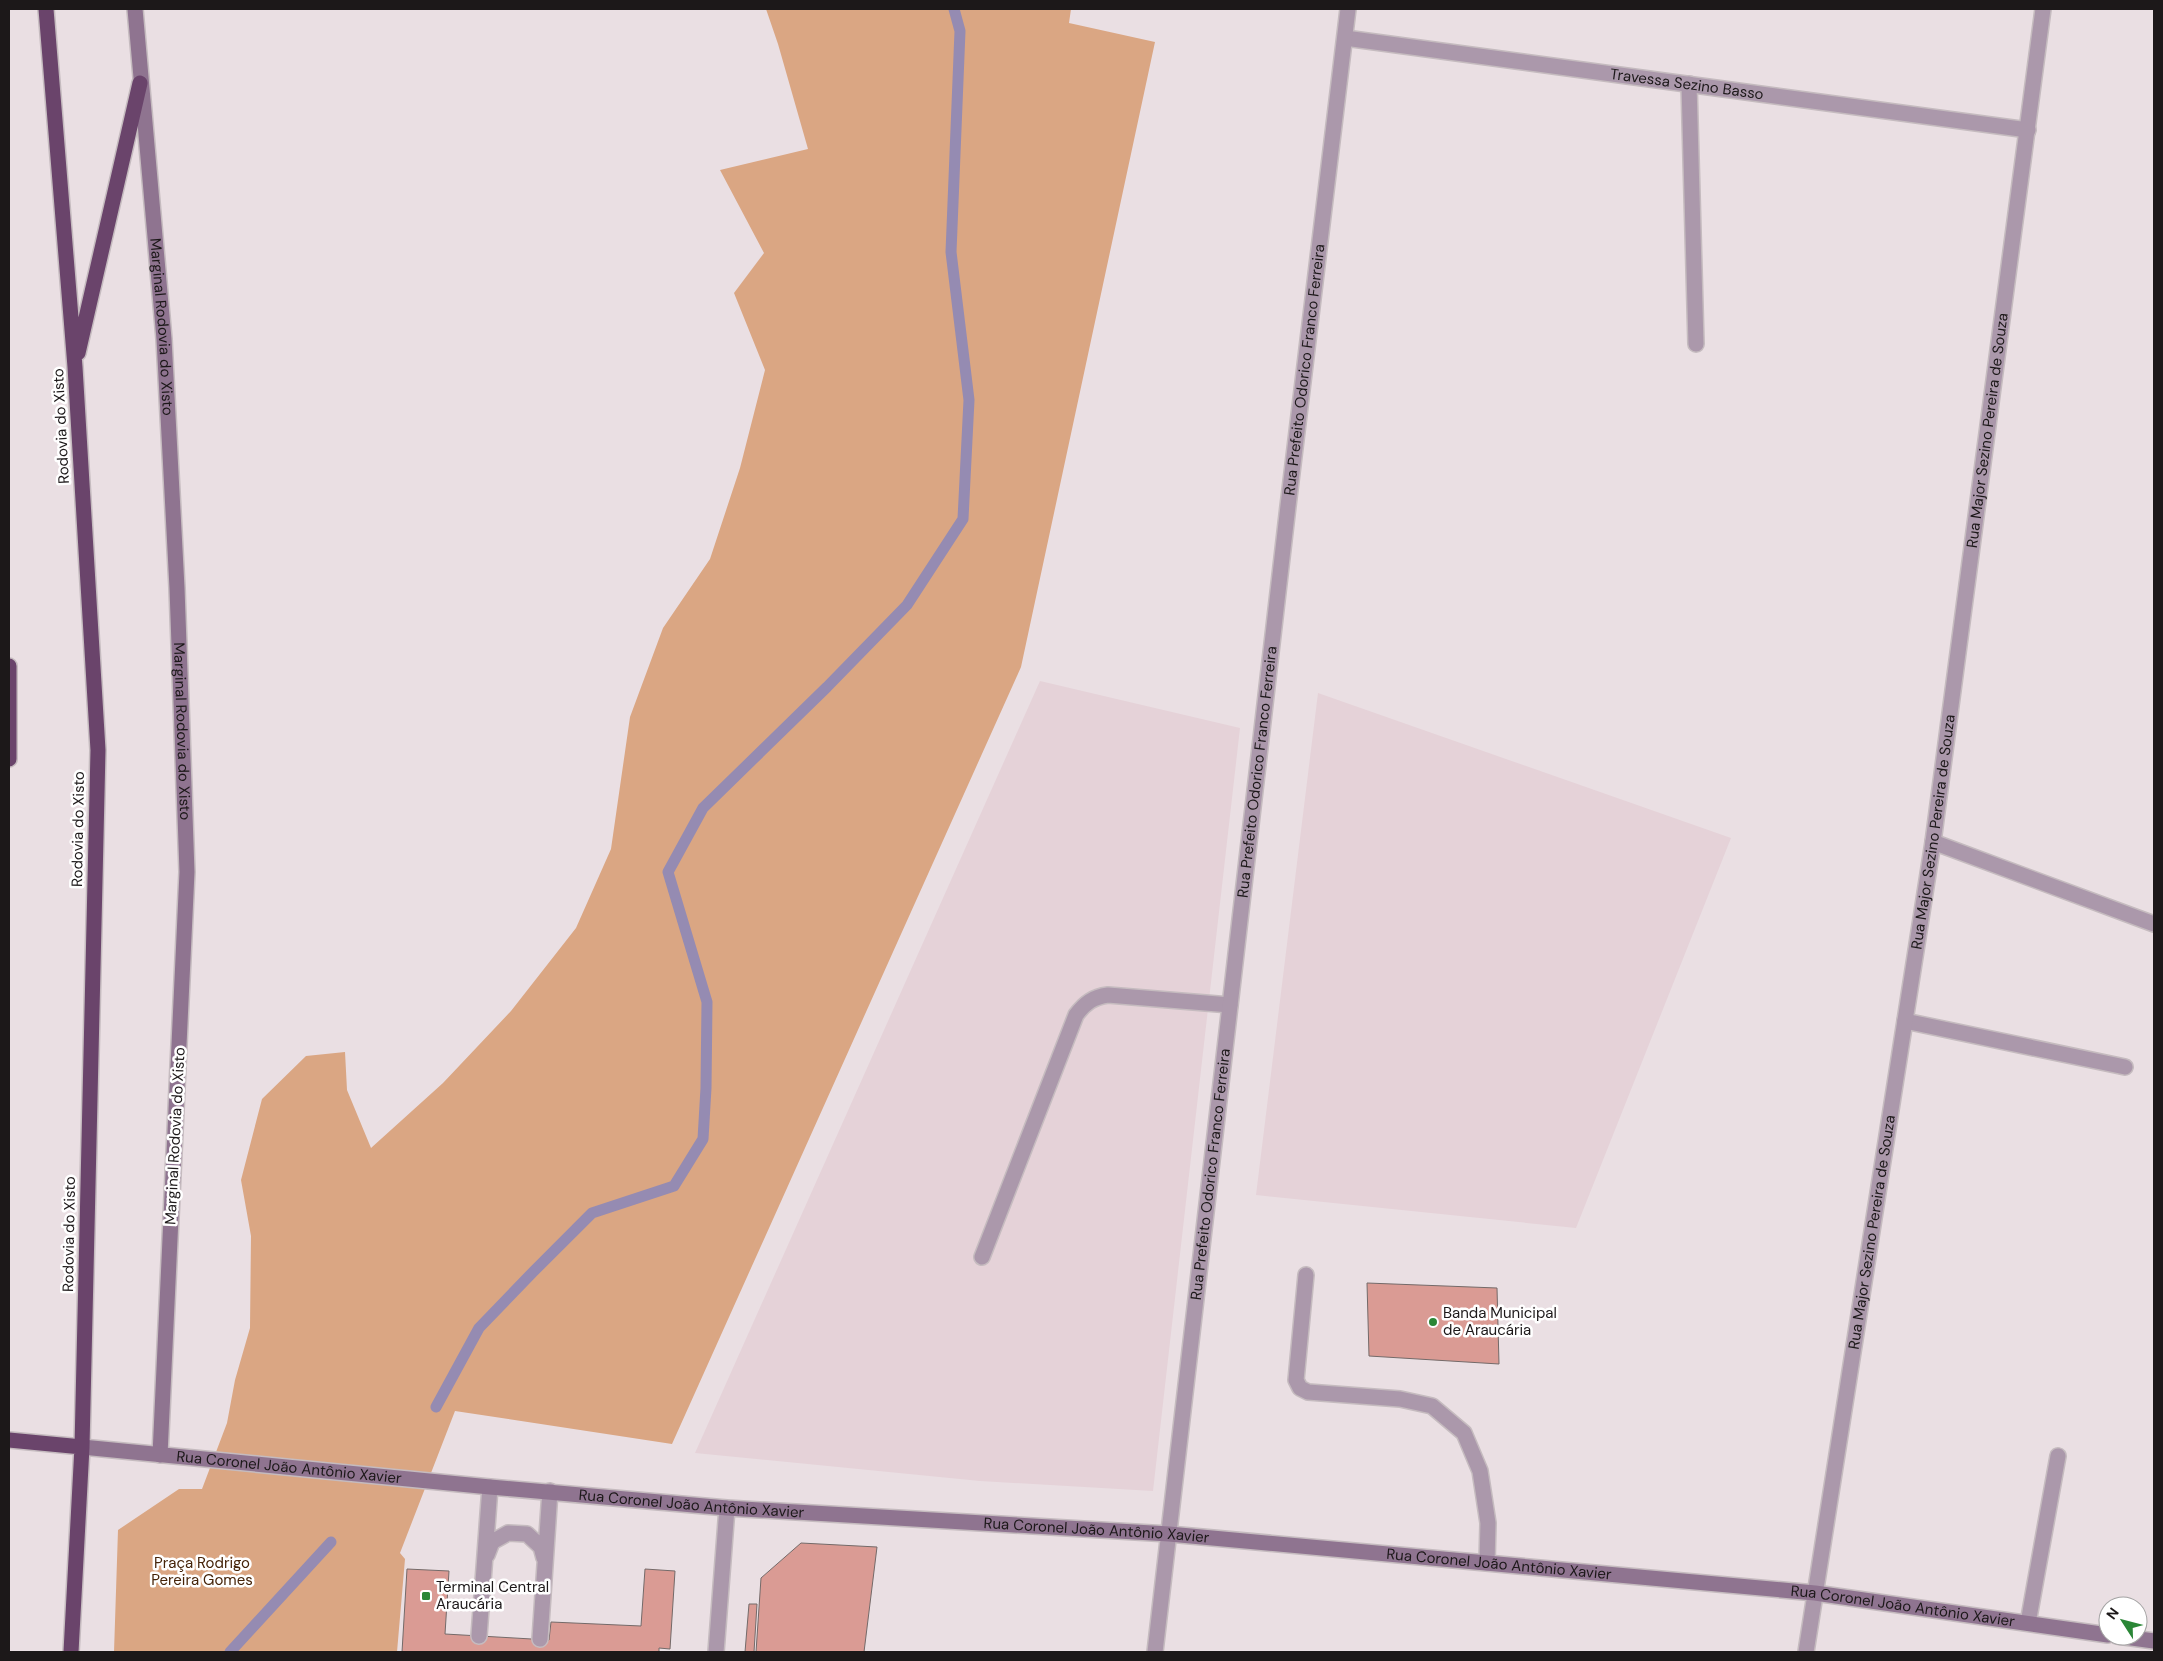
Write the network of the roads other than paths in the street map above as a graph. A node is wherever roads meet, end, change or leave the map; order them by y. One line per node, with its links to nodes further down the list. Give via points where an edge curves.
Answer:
1 (46, 9): 10 (highway, Rodovia do Xisto)
2 (135, 9): 6 (main road, Marginal Rodovia do Xisto)
3 (1348, 9): 5 (street, Rua Prefeito Odorico Franco Ferreira)
4 (2043, 9): 8 (street, Rua Major Sezino Pereira de Souza)
5 (1345, 38): 7 (street, Travessa Sezino Basso); 15 (street, Rua Prefeito Odorico Franco Ferreira)
6 (140, 83): 10 (highway); 22 (main road, Marginal Rodovia do Xisto, via 164,339 187,872)
7 (1690, 84): 8 (street, Travessa Sezino Basso); 9 (street)
8 (2028, 130): 13 (street, Rua Major Sezino Pereira de Souza)
9 (1696, 344)
10 (75, 367): 21 (highway, Rodovia do Xisto, via 98,750)
11 (9, 666): 12 (highway)
12 (9, 759)
13 (1933, 842): 14 (street); 16 (street, Rua Major Sezino Pereira de Souza)
14 (2154, 924)
15 (1230, 1005): 18 (street, via 1108,994 1097,997 1082,1008 1076,1016); 27 (street, Rua Prefeito Odorico Franco Ferreira)
16 (1904, 1021): 17 (street); 31 (street, Rua Major Sezino Pereira de Souza)
17 (2125, 1067)
18 (982, 1257)
19 (1306, 1275): 29 (street, via 1296,1380 1300,1388 1308,1392 1400,1399 1432,1406 1464,1432 1480,1471 1488,1523)
20 (9, 1440): 21 (highway)
21 (82, 1447): 22 (main road, Rua Coronel João Antônio Xavier); 36 (highway, Rodovia do Xisto)
22 (160, 1455): 24 (main road, Rua Coronel João Antônio Xavier)
23 (2058, 1456): 32 (street)
24 (490, 1487): 25 (main road, Rua Coronel João Antônio Xavier); 28 (street)
25 (550, 1491): 26 (main road, Rua Coronel João Antônio Xavier); 30 (street)
26 (727, 1508): 27 (main road, Rua Coronel João Antônio Xavier); 37 (street)
27 (1169, 1534): 29 (main road, Rua Coronel João Antônio Xavier); 38 (street, Rua Prefeito Odorico Franco Ferreira)
28 (485, 1560): 30 (street, via 492,1542 508,1533 527,1534 541,1546); 34 (street)
29 (1487, 1562): 31 (main road, Rua Coronel João Antônio Xavier)
30 (545, 1565): 35 (street)
31 (1814, 1593): 32 (main road, Rua Coronel João Antônio Xavier); 39 (street, Rua Major Sezino Pereira de Souza)
32 (2028, 1623): 33 (main road, Rua Coronel João Antônio Xavier)
33 (2098, 1634)
34 (479, 1636)
35 (540, 1639)
36 (71, 1652)
37 (716, 1652)
38 (1155, 1652)
39 (1806, 1652)

